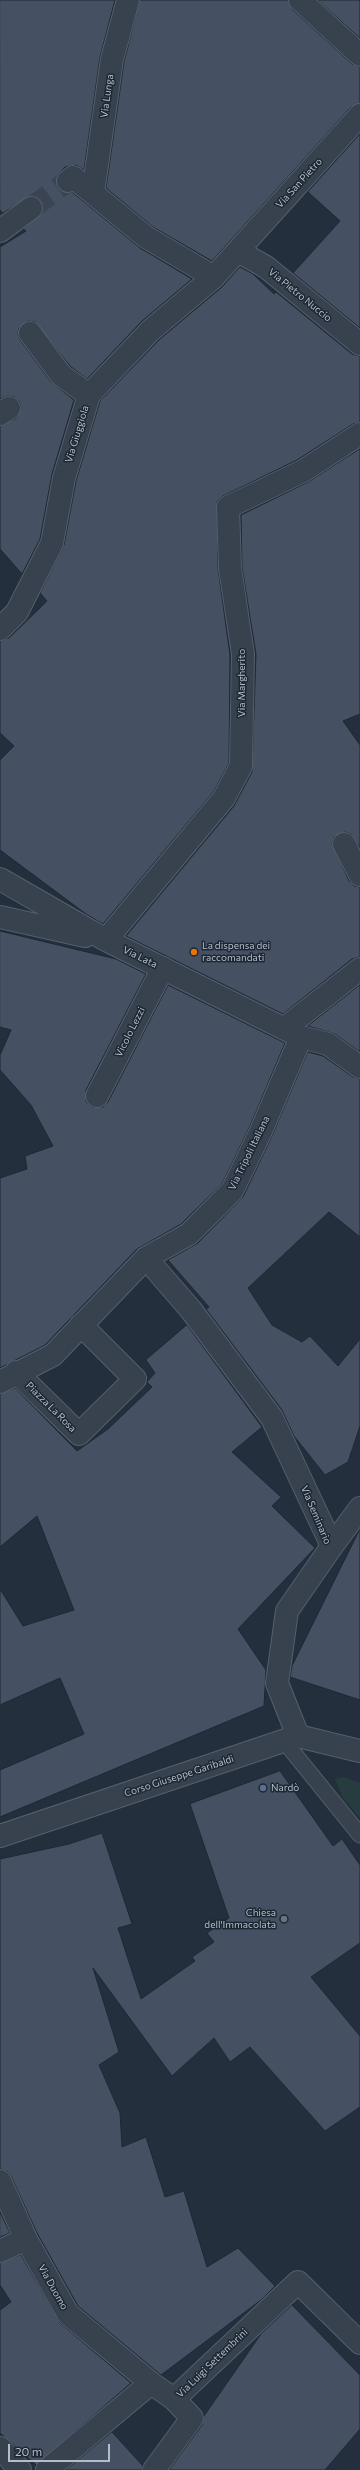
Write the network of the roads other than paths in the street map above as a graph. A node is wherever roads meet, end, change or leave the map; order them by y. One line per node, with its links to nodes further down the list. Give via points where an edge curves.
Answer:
1 (128, 0): 6 (street, Via Lunga, via 112,59)
2 (300, 0): 3 (street)
3 (360, 56)
4 (360, 115): 9 (street, Via San Pietro)
5 (68, 181): 6 (street, via 73,177)
6 (93, 193): 10 (street, via 146,237)
7 (31, 208): 8 (street)
8 (0, 231)
9 (238, 250): 10 (street, Via Giuggiola); 12 (street, Via Pietro Nuccio, via 266,267)
10 (214, 277): 13 (street, Via Giuggiola, via 151,330)
11 (30, 333): 13 (street, via 61,375)
12 (360, 344)
13 (90, 395): 15 (street, Via Giuggiola, via 64,478 52,543 17,612)
14 (360, 434): 20 (street, Via Margherito, via 303,471 228,507 230,568 243,654 241,766 224,798)
15 (2, 621)
16 (344, 844): 17 (street)
17 (360, 876)
18 (0, 879): 20 (street, Via Lata)
19 (0, 917): 20 (street)
20 (106, 940): 21 (street, Via Lata)
21 (163, 968): 23 (street, Via Lata); 25 (street, Vicolo Lezzi)
22 (360, 969): 23 (street)
23 (293, 1032): 24 (street, Via Lata, via 328,1044); 26 (street, Via Tripoli Italiana, via 261,1131 232,1191 188,1234)
24 (360, 1067)
25 (97, 1096)
26 (146, 1258): 27 (street, Piazza La Rosa); 30 (street, Via Seminario, via 191,1310 272,1418)
27 (81, 1325): 28 (street, Piazza La Rosa, via 53,1355); 28 (street, Piazza La Rosa, via 135,1379 79,1434)
28 (7, 1378)
29 (360, 1508): 30 (street)
30 (332, 1546): 31 (street, Via Seminario, via 287,1611 277,1683)
31 (291, 1739): 32 (street); 33 (lane); 34 (street, Corso Giuseppe Garibaldi)
32 (360, 1751)
33 (360, 1835)
34 (0, 1836)
35 (0, 2181): 36 (street, Via Duomo)
36 (26, 2239): 37 (street); 39 (street, Via Duomo, via 68,2314)
37 (0, 2251)
38 (360, 2343): 40 (street, Via Luigi Settembrini, via 298,2282)
39 (151, 2384): 40 (street, Via Duomo); 43 (street)
40 (174, 2399): 44 (street, Via Luigi Settembrini, via 192,2418)
41 (0, 2448): 42 (street)
42 (20, 2470)
43 (47, 2470)
44 (154, 2470)

